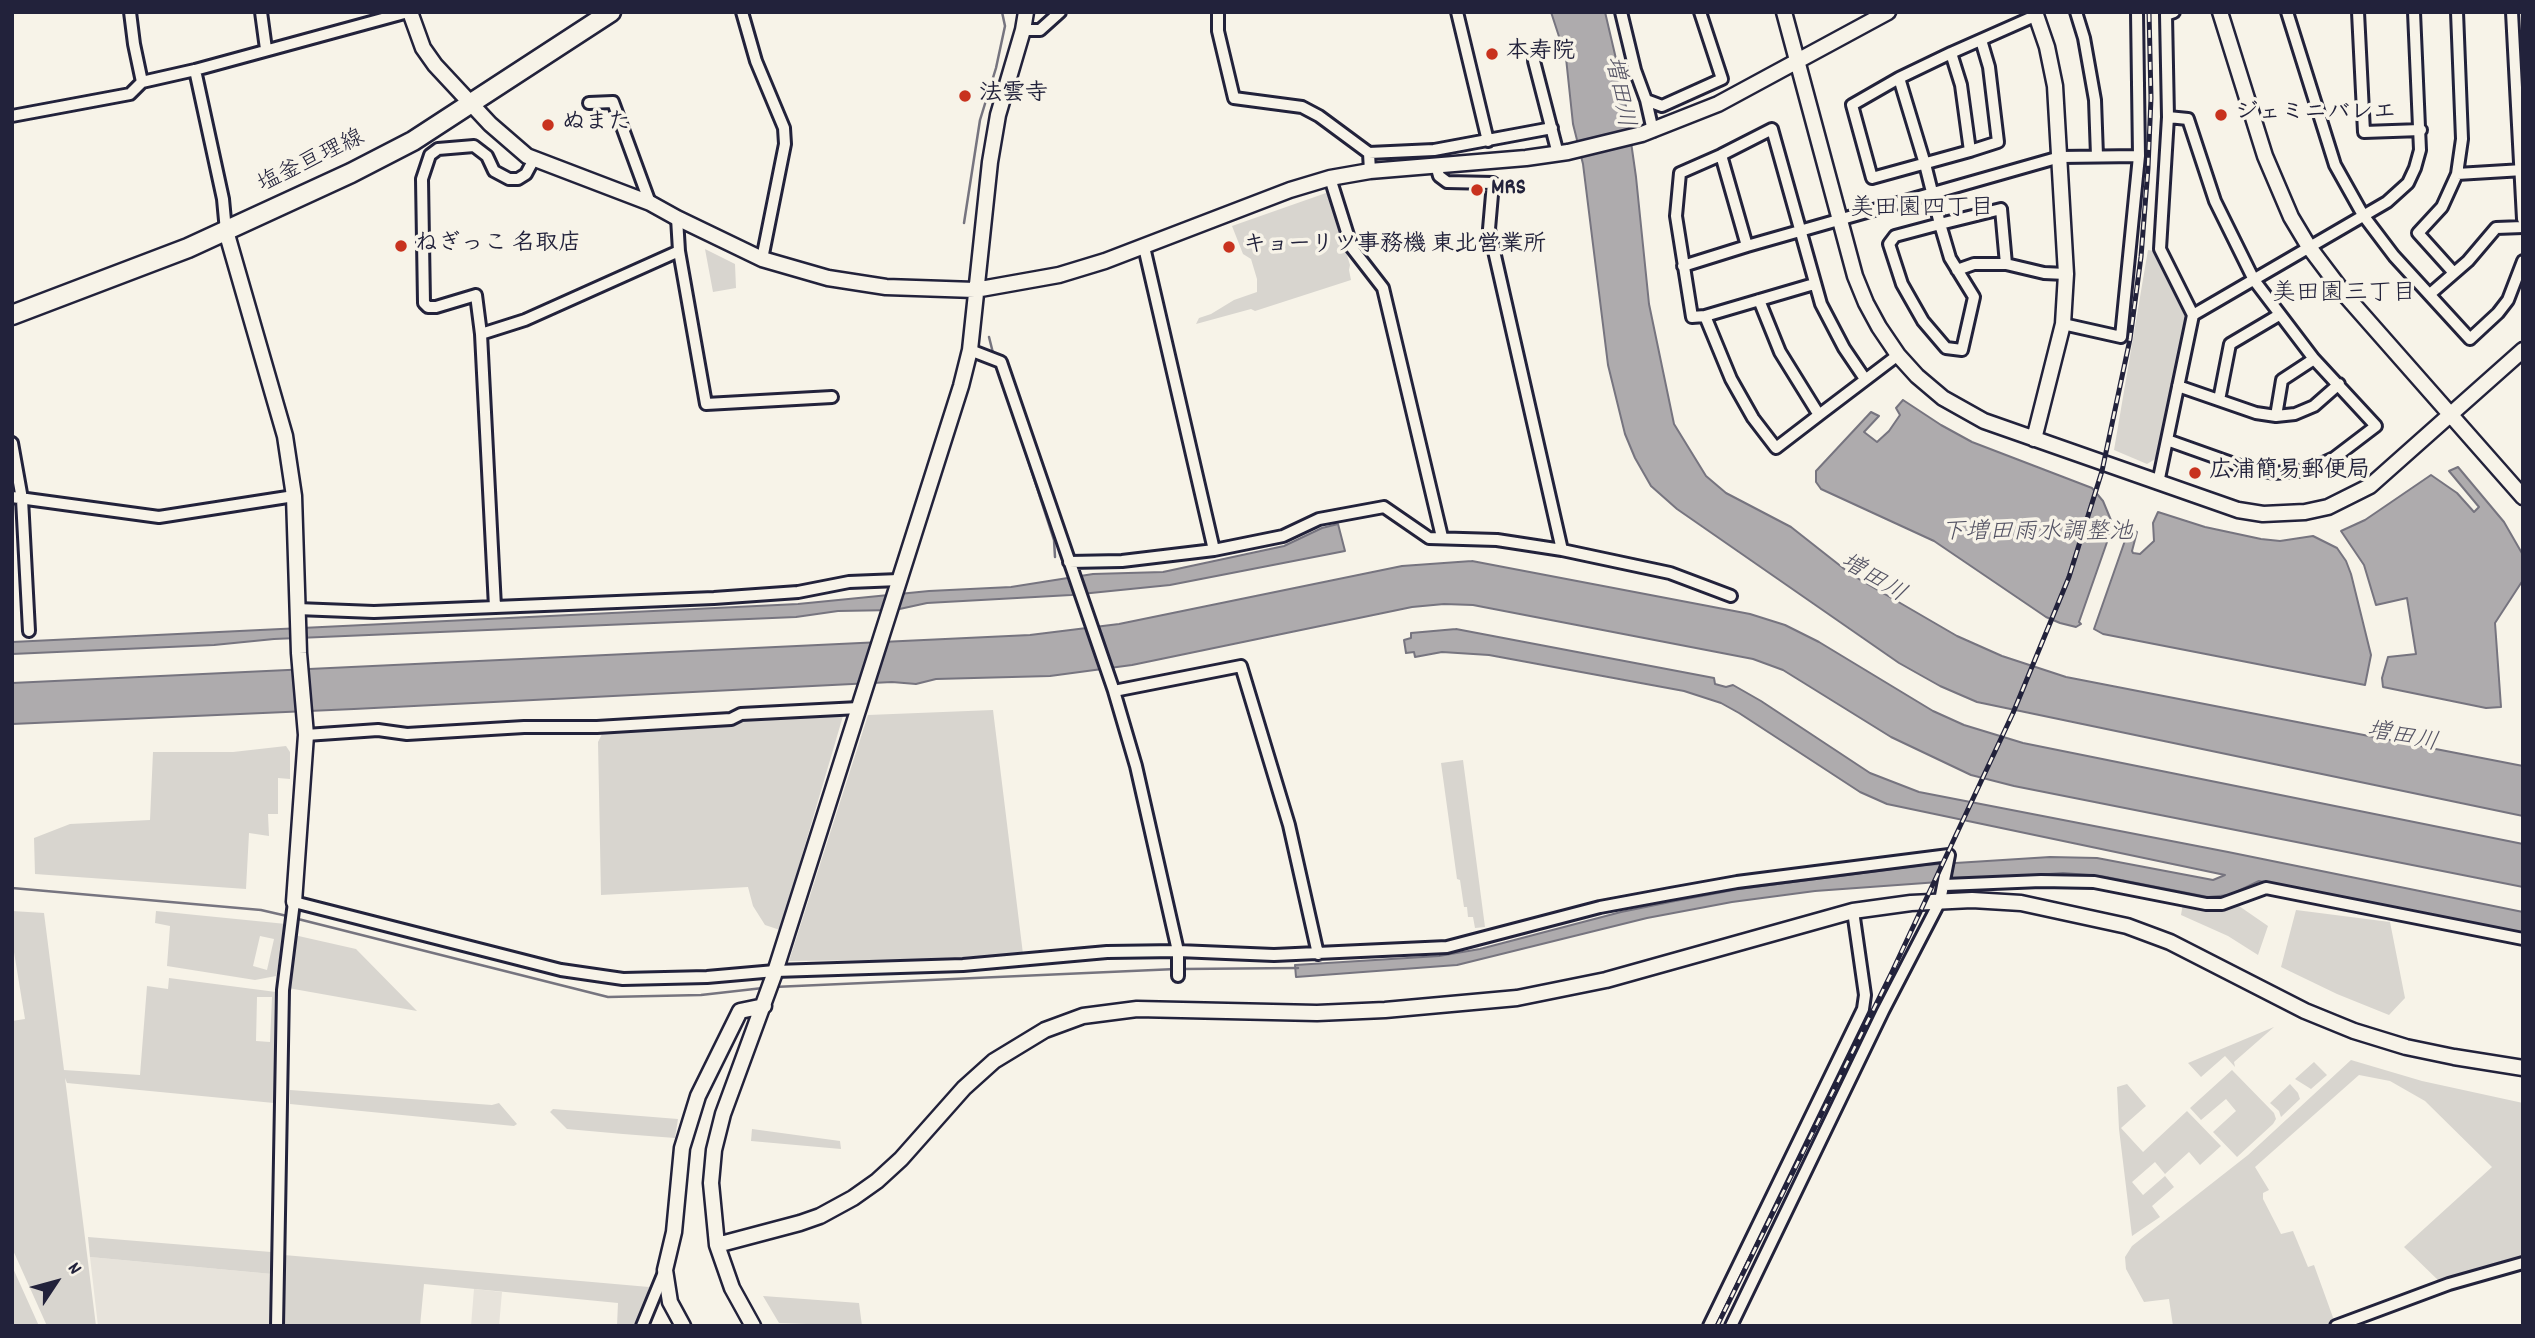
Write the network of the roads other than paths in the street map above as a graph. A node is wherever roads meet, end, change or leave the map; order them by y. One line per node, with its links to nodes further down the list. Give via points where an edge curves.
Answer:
1 (130, 12): 32 (street)
2 (261, 12): 26 (street)
3 (409, 12): 26 (street); 35 (street, via 423,48)
4 (611, 12): 35 (main road, 塩釜亘理線)
5 (741, 12): 70 (street, via 784,128 785,144)
6 (1026, 12): 24 (street)
7 (1060, 12): 24 (street, via 1040,30)
8 (1218, 12): 43 (street, via 1218,32 1234,98 1302,107)
9 (1457, 12): 41 (street)
10 (1621, 12): 33 (street)
11 (1700, 12): 33 (street, via 1722,79 1662,106)
12 (1784, 12): 29 (street)
13 (1888, 12): 29 (street)
14 (2076, 12): 46 (street, via 2095,100)
15 (2137, 12): 47 (street)
16 (2174, 12): 37 (street, via 2166,15)
17 (2220, 12): 68 (street, via 2265,156)
18 (2287, 12): 58 (street, via 2335,165)
19 (2358, 12): 39 (street, via 2364,132)
20 (2414, 12): 39 (street)
21 (2457, 12): 54 (street, via 2462,139)
22 (2512, 12): 52 (street)
23 (2036, 14): 25 (street); 48 (street, via 2055,86)
24 (1023, 30): 79 (street, via 998,115)
25 (1981, 40): 27 (street); 42 (street, via 1998,142)
26 (266, 49): 30 (street)
27 (1951, 53): 31 (street); 42 (street, via 1961,85)
28 (1534, 61): 38 (street)
29 (1797, 61): 40 (street, via 1718,104); 61 (street)
30 (195, 70): 32 (street); 64 (street)
31 (1899, 78): 50 (street); 50 (street, via 1852,105 1872,178)
32 (142, 82): 36 (street, via 130,94)
33 (1646, 100): 40 (street)
34 (589, 103): 57 (street, via 613,102)
35 (471, 105): 49 (street); 64 (main road, 塩釜亘理線, via 413,141)
36 (12, 116)
37 (2168, 117): 77 (street, via 2188,119 2215,201); 83 (street, via 2160,249)
38 (1552, 128): 41 (street); 44 (street)
39 (2421, 130): 58 (street, via 2420,150 2408,183)
40 (1648, 133): 44 (street)
41 (1488, 141): 43 (street, via 1434,150)
42 (1970, 151): 50 (street)
43 (1369, 153): 53 (street)
44 (1563, 153): 51 (street)
45 (1721, 155): 65 (street, via 1772,129); 66 (street); 73 (street, via 1680,173 1676,216)
46 (2097, 156): 47 (street); 48 (street)
47 (2139, 156): 86 (street, via 2120,337)
48 (2060, 157): 56 (street); 76 (street)
49 (534, 159): 57 (street); 87 (street, via 526,174 509,180 494,171 487,156 474,146 438,149 430,155 422,179 424,303 436,307 476,295)
50 (1925, 163): 56 (street)
51 (1436, 165): 53 (street); 109 (street, via 1447,182 1493,183 1489,229)
52 (2522, 170): 54 (street); 60 (street)
53 (1370, 171): 55 (street)
54 (2458, 174): 75 (street, via 2442,207 2418,233)
55 (1330, 178): 67 (street); 107 (street, via 1352,248 1383,288)
56 (1933, 194): 61 (street); 62 (street)
57 (650, 203): 59 (street)
58 (2363, 215): 68 (street); 80 (street)
59 (677, 218): 69 (street); 70 (street)
60 (2523, 219)
61 (1841, 220): 65 (street); 90 (street, via 1866,303)
62 (1940, 224): 72 (street, via 2001,209); 74 (street); 74 (street, via 1895,236 1889,244 1902,284 1923,321 1946,348 1962,350 1975,297)
63 (2523, 227): 75 (street, via 2496,228)
64 (226, 231): 82 (main road, 塩釜亘理線, via 131,271); 104 (street, via 285,436)
65 (1799, 232): 66 (street); 78 (street)
66 (1747, 246): 73 (street)
67 (1144, 247): 79 (street, via 1059,275); 108 (street)
68 (2309, 247): 77 (street); 97 (street, via 2346,296)
69 (679, 251): 87 (street, via 525,320); 95 (street, via 706,404)
70 (762, 259): 79 (street, via 828,278 886,287)
71 (2523, 261): 80 (street, via 2508,300 2470,339)
72 (2006, 264): 74 (street, via 1974,264); 76 (street)
73 (1683, 266): 85 (street, via 1692,317)
74 (1957, 270)
75 (2454, 273): 80 (street)
76 (2066, 274): 86 (street)
77 (2254, 280): 83 (street); 84 (street)
78 (1814, 284): 81 (street); 92 (street, via 1833,328)
79 (975, 290): 88 (street)
80 (2430, 294)
81 (1759, 300): 85 (street); 98 (street, via 1780,352)
82 (13, 310)
83 (2193, 314): 94 (street)
84 (2279, 315): 91 (street); 96 (street, via 2230,344)
85 (1705, 316): 98 (street, via 1731,379 1776,449)
86 (2063, 324): 100 (street)
87 (481, 334): 113 (street)
88 (970, 350): 110 (street, via 1001,362); 111 (street)
89 (2523, 350): 97 (street)
90 (1898, 355): 92 (street); 100 (street, via 1953,405)
91 (2314, 359): 93 (street); 99 (street, via 2282,380)
92 (1865, 379): 98 (street)
93 (2339, 384): 99 (street, via 2314,406); 101 (street, via 2376,426 2334,458 2308,470 2274,473 2240,466)
94 (2178, 386): 96 (street); 101 (street)
95 (832, 397)
96 (2219, 400): 99 (street)
97 (2452, 414): 103 (street, via 2370,486 2316,510 2282,514 2238,510); 105 (street)
98 (1819, 415)
99 (2276, 416)
100 (2034, 439): 103 (street)
101 (2167, 440): 103 (street)
102 (12, 443): 106 (street)
103 (2158, 483)
104 (294, 496): 106 (street, via 159,517); 114 (street)
105 (2523, 497)
106 (17, 498): 115 (street)
107 (1442, 537): 108 (street, via 1429,538 1384,507 1319,519 1283,536); 109 (street)
108 (1214, 550): 110 (street)
109 (1562, 550): 112 (street, via 1670,573)
110 (1070, 564): 116 (street)
111 (898, 583): 113 (street, via 849,582 798,592); 117 (street)
112 (1731, 596)
113 (495, 607): 114 (street)
114 (298, 612): 118 (street)
115 (29, 631)
116 (1114, 691): 124 (street, via 1136,766); 125 (street, via 1241,666 1289,825)
117 (859, 708): 118 (street, via 597,727 407,734); 126 (street)
118 (305, 728): 121 (street)
119 (1945, 884): 120 (street); 123 (street, via 2094,882 2206,904 2222,904 2266,888); 125 (street, via 1949,855 1724,884 1600,908 1447,947)
120 (1940, 901): 122 (street); 129 (street, via 2021,903 2127,926 2170,942 2354,1031 2442,1055); 139 (street)
121 (294, 905): 126 (street, via 561,970 610,977); 134 (street, via 284,990)
122 (1853, 911): 130 (street, via 1606,980 1517,998 1317,1013 1137,1009 1083,1016 1045,1030 993,1061 901,1159 853,1198 800,1223); 138 (street, via 1863,1009)
123 (2523, 939)
124 (1178, 954): 125 (street); 126 (street, via 1107,953); 127 (street)
125 (1318, 954)
126 (774, 973): 128 (street)
127 (1178, 976)
128 (765, 1001): 130 (street, via 714,1150); 132 (street, via 740,1011 698,1096 682,1148)
129 (2523, 1068)
130 (717, 1245): 137 (street, via 732,1288)
131 (2523, 1263): 140 (street, via 2449,1284)
132 (666, 1280): 133 (street); 133 (street); 136 (street)
133 (650, 1307): 135 (street)
134 (276, 1326)
135 (642, 1326)
136 (683, 1326)
137 (753, 1326)
138 (1709, 1326)
139 (1731, 1326)
140 (2336, 1326)

